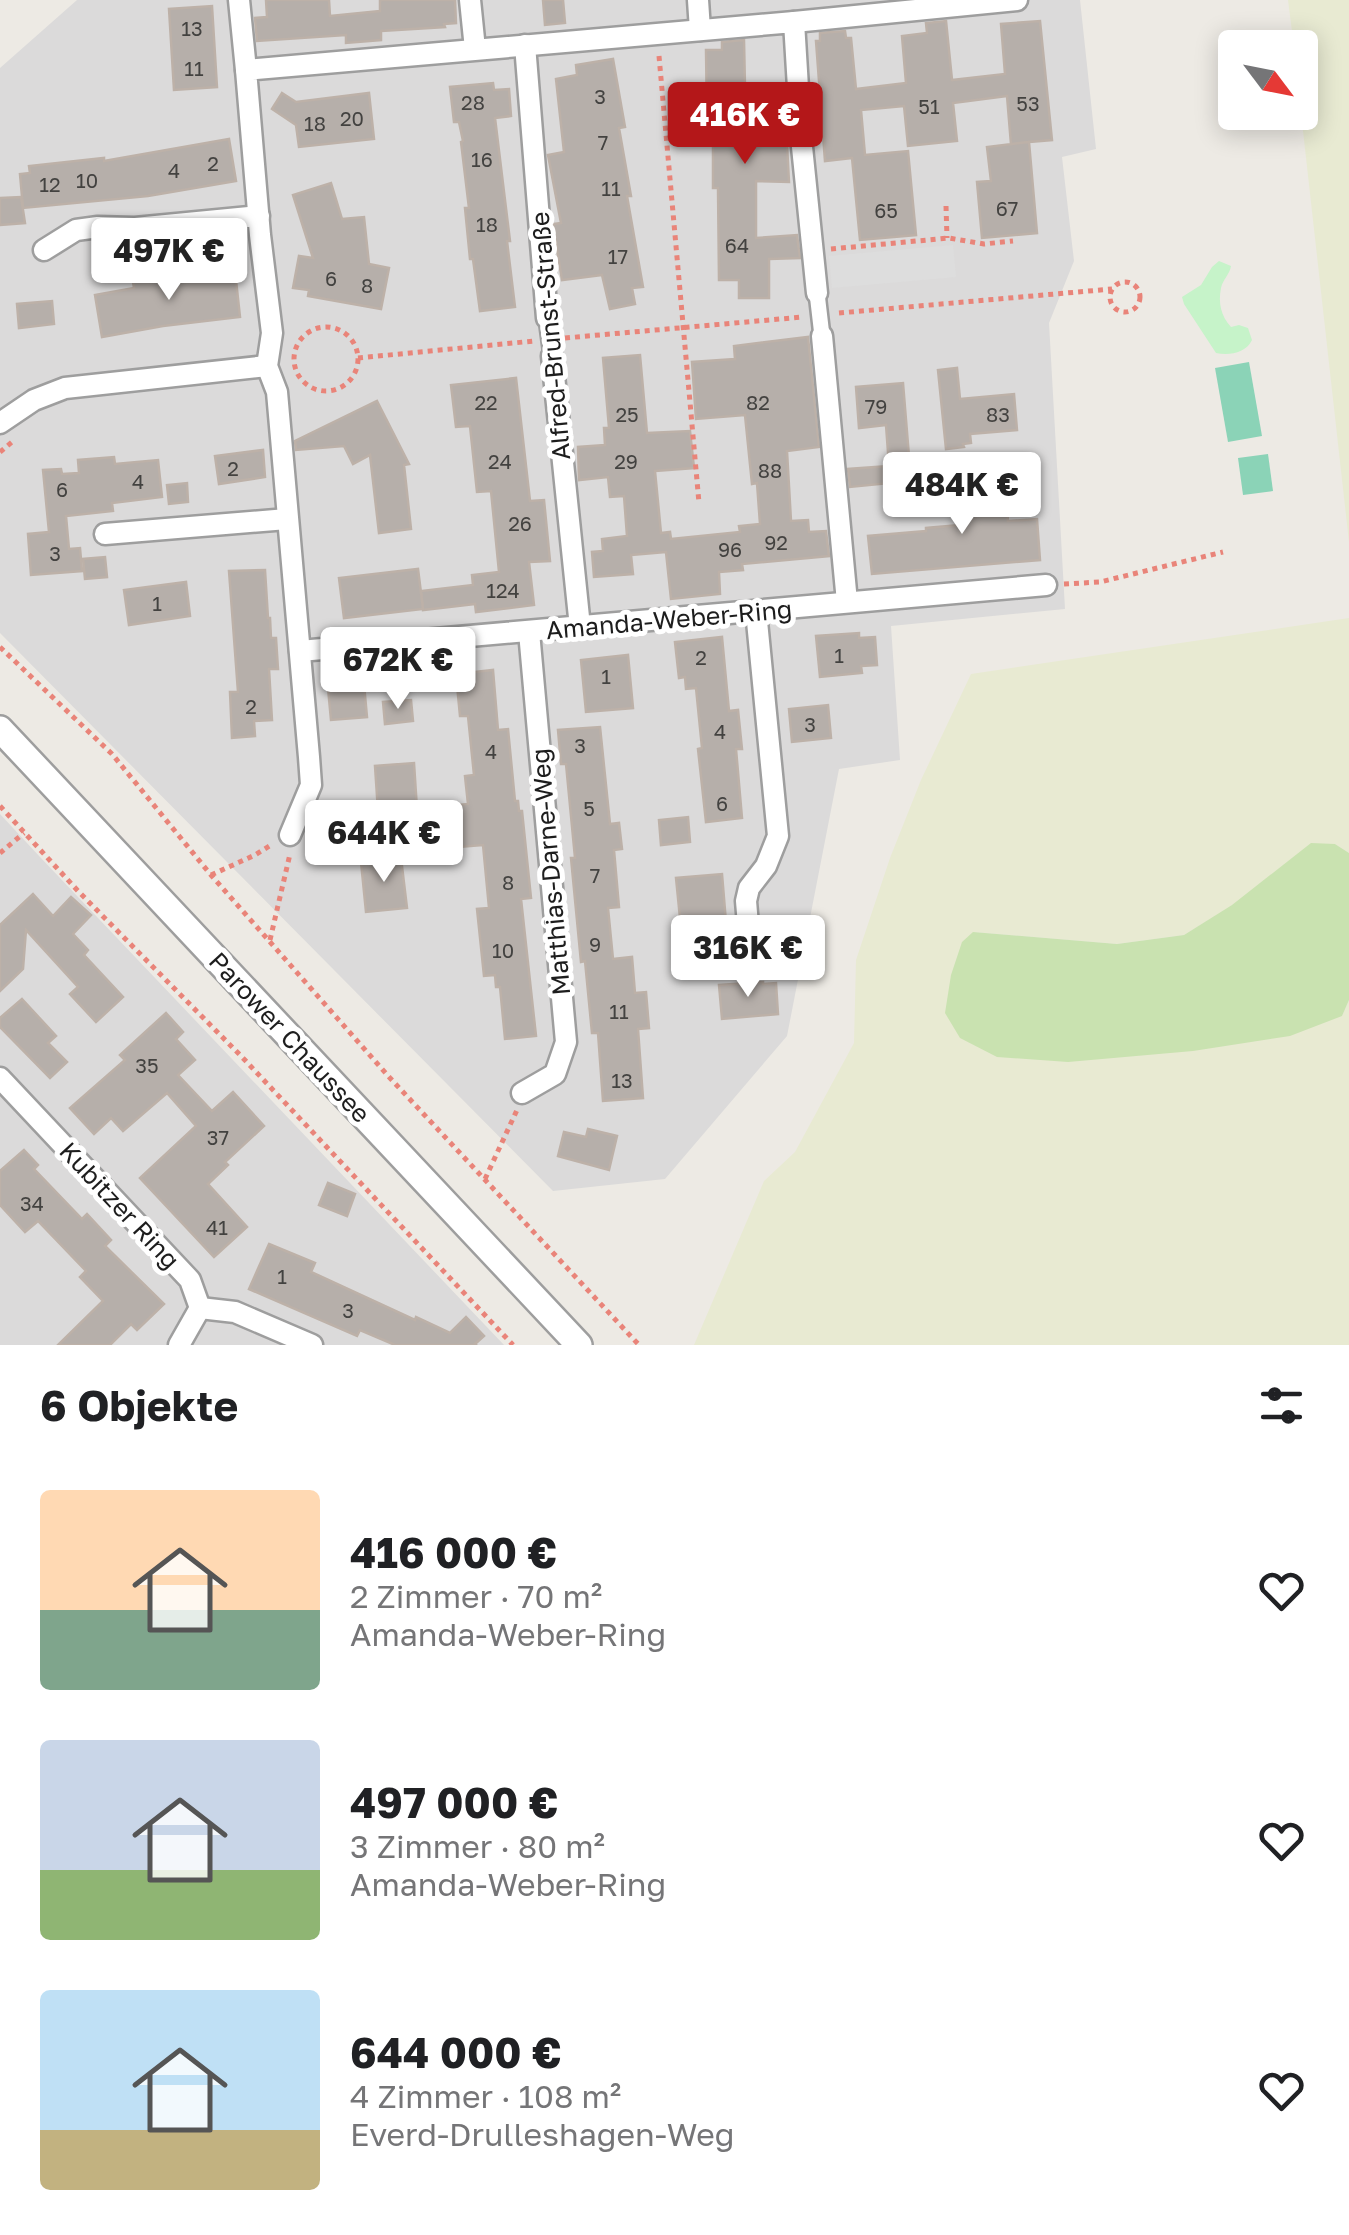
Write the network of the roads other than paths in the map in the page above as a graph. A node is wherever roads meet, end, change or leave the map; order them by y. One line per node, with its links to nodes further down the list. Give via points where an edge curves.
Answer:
1 (239, 0): 9 (street)
2 (470, 0): 8 (street)
3 (698, 0): 6 (street)
4 (1017, 0): 5 (street)
5 (794, 22): 6 (street); 12 (street)
6 (700, 30): 7 (street)
7 (524, 44): 8 (street); 21 (street, Alfred-Brunst-Straße)
8 (475, 49): 9 (street)
9 (246, 70): 10 (street)
10 (259, 216): 11 (street, via 76,230); 14 (street, via 272,333)
11 (44, 250)
12 (817, 292): 13 (street)
13 (820, 326): 19 (street)
14 (267, 366): 15 (street, via 65,388); 16 (street, via 277,392)
15 (0, 423)
16 (288, 519): 17 (street); 23 (street)
17 (105, 534)
18 (1046, 585): 19 (street, Amanda-Weber-Ring)
19 (847, 602): 20 (street, Amanda-Weber-Ring)
20 (756, 611): 21 (street, Amanda-Weber-Ring); 26 (street, via 778,836 746,901)
21 (580, 626): 22 (street, Amanda-Weber-Ring)
22 (528, 632): 23 (street, Amanda-Weber-Ring); 28 (street, Matthias-Darne-Weg, via 566,1042 554,1074)
23 (300, 652): 25 (street, via 310,784)
24 (0, 728): 32 (street, Parower Chaussee)
25 (290, 834)
26 (756, 959)
27 (0, 1078): 29 (street, Kubitzer Ring, via 190,1280)
28 (522, 1093)
29 (200, 1308): 30 (street); 31 (street, via 236,1312)
30 (179, 1345)
31 (312, 1345)
32 (579, 1345)

